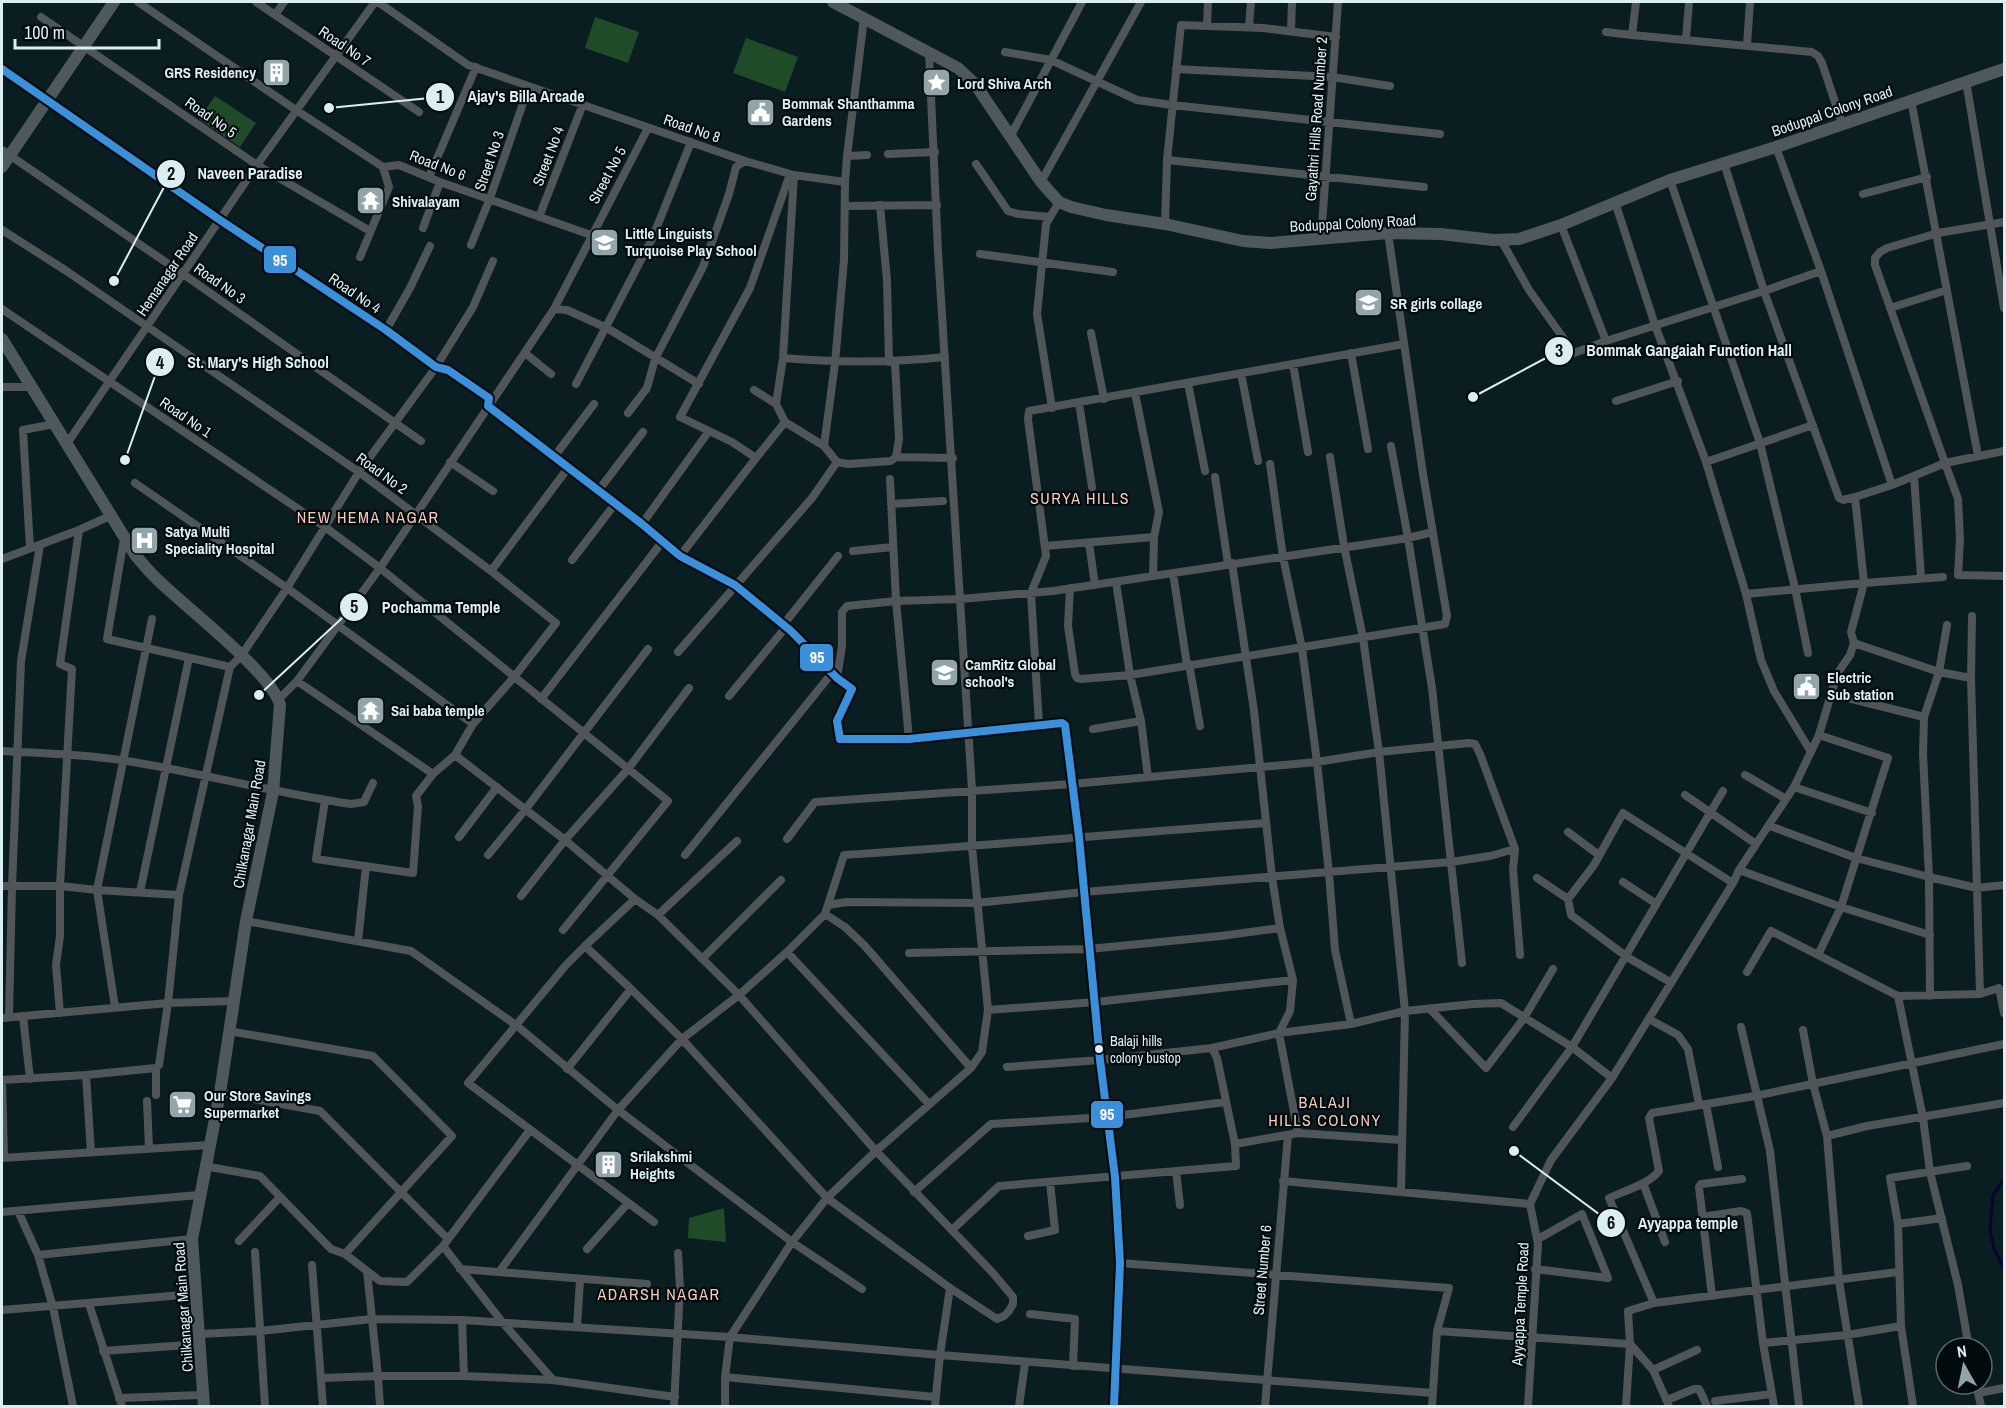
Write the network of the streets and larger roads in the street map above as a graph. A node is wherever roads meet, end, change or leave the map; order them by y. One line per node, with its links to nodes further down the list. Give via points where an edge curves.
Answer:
1 (114, 2): 27 (street)
2 (138, 2): 45 (street, Road No 6)
3 (255, 2): 16 (street, Road No 7)
4 (284, 2): 16 (street)
5 (376, 2): 30 (street, Hemanagar Road); 32 (street, Road No 8)
6 (833, 2): 18 (street, Boduppal Colony Road)
7 (1082, 2): 31 (street)
8 (1141, 2): 37 (street)
9 (1208, 2): 19 (street)
10 (1251, 2): 20 (street)
11 (1292, 2): 21 (street)
12 (1338, 2): 24 (street, Gayathri Hills Road Number 2)
13 (1636, 2): 23 (street)
14 (1689, 2): 25 (street)
15 (1750, 2): 26 (street)
16 (275, 15): 30 (street, Road No 7)
17 (41, 17): 27 (street, Road No 5)
18 (864, 18): 28 (street, Boduppal Colony Road); 58 (street)
19 (1207, 26): 20 (street); 34 (street, via 1181,25)
20 (1249, 27): 21 (street)
21 (1291, 31): 24 (street)
22 (1606, 32): 23 (street)
23 (1632, 35): 25 (street)
24 (1336, 37): 36 (street, Gayathri Hills Road Number 2)
25 (1686, 39): 26 (street)
26 (1747, 45): 48 (street, via 1818,56)
27 (85, 46): 41 (street); 63 (street, Road No 5)
28 (929, 52): 51 (street, Boduppal Colony Road, via 975,84); 54 (street)
29 (1005, 52): 31 (street)
30 (335, 56): 45 (street, Hemanagar Road); 46 (street, Road No 7)
31 (1051, 60): 37 (street); 51 (street)
32 (476, 67): 39 (street, Road No 8); 67 (street)
33 (2, 69): 41 (street, Road No 4)
34 (1176, 69): 36 (street); 44 (street)
35 (2004, 69): 38 (street, Boduppal Colony Road)
36 (1332, 77): 40 (street); 47 (street, Gayathri Hills Road Number 2)
37 (1098, 81): 44 (street, via 1137,100); 73 (street)
38 (1966, 81): 42 (street, Boduppal Colony Road); 88 (street)
39 (529, 86): 43 (street, Road No 8); 76 (street, Street No 3)
40 (1390, 86)
41 (46, 100): 55 (street); 84 (street, Road No 4)
42 (1911, 100): 48 (street, Boduppal Colony Road); 69 (street)
43 (583, 104): 49 (street, Road No 8); 83 (street, Street No 4)
44 (1173, 105): 47 (street); 59 (street)
45 (296, 110): 63 (street, Hemanagar Road); 65 (street, Road No 6)
46 (419, 112)
47 (1328, 121): 50 (street); 68 (street, Gayathri Hills Road Number 2)
48 (1842, 123): 53 (street, Boduppal Colony Road)
49 (648, 128): 52 (street, Road No 8); 94 (street, Street No 5)
50 (1440, 134)
51 (1011, 135): 73 (street, Boduppal Colony Road)
52 (691, 142): 60 (street, Road No 8); 115 (street, via 652,239)
53 (1776, 147): 61 (street, Boduppal Colony Road); 104 (street)
54 (935, 152): 56 (street); 80 (street)
55 (5, 153): 64 (street); 105 (street, Road No 3)
56 (888, 154)
57 (867, 155): 58 (street)
58 (848, 156): 72 (street)
59 (1167, 160): 68 (street); 86 (street)
60 (745, 161): 66 (street, Road No 8); 125 (street, via 736,167 703,267)
61 (1725, 163): 70 (street, Boduppal Colony Road); 107 (street)
62 (976, 164): 82 (street, via 1008,211)
63 (257, 165): 84 (street, Hemanagar Road); 91 (street, Road No 5)
64 (2, 167)
65 (383, 167): 67 (street, Road No 6, via 399,165); 91 (street, via 389,187)
66 (792, 174): 72 (street, Road No 8); 124 (street); 136 (street, via 750,288)
67 (429, 177): 71 (street, Road No 6)
68 (1326, 177): 74 (street); 95 (street, Gayathri Hills Road Number 2)
69 (1927, 177): 75 (street); 93 (street)
70 (1670, 180): 78 (street, Boduppal Colony Road); 108 (street)
71 (440, 182): 76 (street, Road No 6); 89 (street)
72 (845, 182): 81 (street)
73 (1041, 182): 77 (street, Boduppal Colony Road)
74 (1424, 187)
75 (1863, 194)
76 (490, 198): 83 (street, Road No 6); 97 (street, Street No 3)
77 (1059, 201): 82 (street); 86 (street, Boduppal Colony Road, via 1106,215)
78 (1616, 202): 87 (street, Boduppal Colony Road); 113 (street)
79 (880, 205): 80 (street); 81 (street); 126 (street)
80 (938, 205): 123 (street)
81 (845, 206): 127 (street)
82 (1050, 217): 102 (street)
83 (539, 218): 94 (street, Road No 6)
84 (220, 219): 105 (street, Hemanagar Road); 116 (street, Road No 4)
85 (2004, 222): 88 (street)
86 (1165, 224): 95 (street, Boduppal Colony Road, via 1243,241)
87 (1561, 225): 96 (street, Boduppal Colony Road, via 1519,239); 119 (street)
88 (1991, 225): 93 (street); 110 (street)
89 (423, 228)
90 (2, 230): 114 (street, Road No 2)
91 (370, 231): 100 (street)
92 (1388, 233): 95 (street, Boduppal Colony Road); 96 (street, Boduppal Colony Road); 120 (street)
93 (1938, 233): 106 (street); 109 (street, via 1887,248 1875,258)
94 (591, 235): 112 (street, Street No 5)
95 (1321, 239)
96 (1501, 240): 119 (street, via 1529,290 1574,353)
97 (471, 244)
98 (430, 246): 116 (street)
99 (980, 254): 102 (street)
100 (360, 257)
101 (493, 261): 129 (street, via 473,307)
102 (1041, 261): 103 (street); 147 (street, via 1037,314)
103 (1113, 272)
104 (1821, 272): 107 (street); 182 (street)
105 (183, 274): 114 (street, Hemanagar Road); 149 (street, Road No 3)
106 (1947, 290): 109 (street); 163 (street)
107 (1764, 291): 108 (street); 152 (street)
108 (1712, 306): 113 (street); 156 (street)
109 (1890, 308): 173 (street)
110 (2004, 308)
111 (2, 309): 133 (street, Road No 1)
112 (554, 309): 115 (street, via 567,310); 121 (street, Street No 5)
113 (1655, 325): 119 (street); 132 (street)
114 (147, 328): 133 (street, Hemanagar Road); 177 (street, Road No 2)
115 (607, 328): 125 (street); 135 (street)
116 (386, 330): 129 (street, Road No 4)
117 (1091, 333): 141 (street)
118 (2, 340): 138 (street)
119 (1606, 341)
120 (1404, 344): 122 (street); 195 (street)
121 (525, 353): 131 (street); 146 (street, Street No 5)
122 (1351, 353): 128 (street); 160 (street)
123 (945, 357): 126 (street); 168 (street)
124 (783, 358): 127 (street); 145 (street)
125 (655, 359): 136 (street); 148 (street, via 647,388)
126 (892, 362): 127 (street); 165 (street, via 899,439)
127 (835, 363): 158 (street)
128 (1293, 364): 130 (street); 162 (street)
129 (436, 367): 146 (street, Road No 4, via 448,370 489,398); 149 (street)
130 (1241, 373): 134 (street); 169 (street)
131 (551, 374)
132 (1677, 381): 142 (street); 172 (street)
133 (109, 382): 157 (street, Hemanagar Road); 193 (street, Road No 1)
134 (1188, 383): 140 (street); 176 (street)
135 (576, 384)
136 (699, 384): 153 (street, via 680,417)
137 (2, 387): 138 (street)
138 (31, 387): 151 (street)
139 (754, 390): 145 (street)
140 (1136, 393): 141 (street); 196 (street, via 1159,512)
141 (1104, 399): 143 (street)
142 (1616, 401)
143 (1079, 403): 147 (street); 183 (street)
144 (594, 404): 164 (street)
145 (776, 404): 150 (street)
146 (488, 406): 164 (street, Road No 4); 170 (street, Street No 5)
147 (1052, 408): 202 (street, via 1031,410 1028,414)
148 (628, 413)
149 (396, 421): 155 (street, Road No 3); 177 (street)
150 (785, 422): 158 (street); 167 (street)
151 (54, 424): 157 (street); 205 (street, via 23,430)
152 (1813, 425): 156 (street); 186 (street, via 1839,498)
153 (709, 431): 167 (street); 192 (street)
154 (644, 432): 185 (street)
155 (421, 441)
156 (1760, 443): 172 (street); 226 (street)
157 (66, 445): 191 (street)
158 (825, 446): 171 (street)
159 (1391, 446): 197 (street)
160 (1368, 449)
161 (2004, 451): 163 (street)
162 (1308, 452)
163 (1978, 456): 173 (street)
164 (554, 457): 175 (street, Road No 4)
165 (896, 457): 168 (street); 171 (street, via 891,462)
166 (1330, 457): 203 (street)
167 (756, 458): 207 (street)
168 (953, 459): 229 (street)
169 (1258, 461)
170 (450, 462): 184 (street); 190 (street, Street No 5)
171 (837, 462): 222 (street, via 812,498)
172 (1706, 462): 228 (street)
173 (1945, 463): 178 (street); 217 (street, via 1958,499 1958,575)
174 (1270, 464): 209 (street)
175 (568, 468): 185 (street, Road No 4); 214 (street)
176 (1205, 471)
177 (359, 472): 190 (street, Road No 2); 193 (street)
178 (1914, 476): 182 (street); 218 (street)
179 (1215, 477): 212 (street)
180 (890, 479): 189 (street)
181 (135, 483): 224 (street)
182 (1892, 485): 186 (street)
183 (1092, 488)
184 (493, 491)
185 (598, 491): 188 (street, Road No 4)
186 (1855, 497): 221 (street)
187 (943, 501): 189 (street)
188 (615, 504): 192 (street, Road No 4); 211 (street)
189 (891, 504): 204 (street)
190 (416, 515): 213 (street, Street No 5); 214 (street, Road No 2)
191 (110, 516): 194 (street); 198 (street)
192 (642, 524): 199 (street, Road No 4)
193 (325, 527): 213 (street, Road No 1); 224 (street)
194 (79, 530): 201 (street); 275 (street, via 60,664 72,669)
195 (1433, 532): 197 (street); 236 (street, via 1447,616 1445,624)
196 (1154, 537): 200 (street); 216 (street)
197 (1408, 538): 203 (street); 236 (street)
198 (124, 539): 239 (street, via 107,639); 244 (street, via 158,580)
199 (662, 542): 207 (street, Road No 4); 259 (street)
200 (1089, 543): 202 (street); 223 (street)
201 (40, 545): 205 (street); 272 (street, via 21,661)
202 (1045, 546): 227 (street, via 1046,556)
203 (1344, 546): 209 (street); 237 (street)
204 (893, 547): 206 (street); 230 (street)
205 (30, 548): 210 (street)
206 (853, 551)
207 (680, 556): 222 (street, Road No 4)
208 (838, 556): 235 (street)
209 (1283, 557): 212 (street); 240 (street)
210 (2, 559)
211 (572, 560)
212 (1230, 563): 215 (street); 245 (street)
213 (380, 567): 234 (street, Street No 5); 251 (street, Road No 1)
214 (491, 571): 251 (street, Road No 2, via 556,623)
215 (1173, 573): 216 (street); 247 (street)
216 (1153, 576): 220 (street)
217 (2004, 576)
218 (1921, 577): 219 (street); 221 (street)
219 (1943, 577)
220 (1116, 582): 223 (street); 250 (street)
221 (1864, 583): 226 (street); 238 (street, via 1851,632)
222 (735, 585): 235 (street, Road No 4); 242 (street)
223 (1095, 585): 225 (street)
224 (287, 588): 234 (street); 244 (street)
225 (1070, 588): 227 (street); 250 (street, via 1068,626 1077,678)
226 (1795, 588): 228 (street); 243 (street)
227 (1031, 592): 229 (street); 263 (street)
228 (1746, 594): 274 (street, via 1761,660 1774,691)
229 (960, 599): 230 (street); 267 (street)
230 (896, 601): 252 (street, via 848,606 842,612 842,646); 269 (street)
231 (1972, 616): 253 (street)
232 (152, 619): 239 (street)
233 (1947, 625): 249 (street)
234 (339, 626): 254 (street, Street No 5); 262 (street)
235 (785, 626): 252 (street, Road No 4); 257 (street)
236 (1421, 628): 237 (street); 270 (street)
237 (1364, 638): 240 (street); 273 (street)
238 (1854, 643): 249 (street); 256 (street, via 1837,674)
239 (147, 648): 246 (street); 277 (street)
240 (1302, 648): 245 (street); 278 (street)
241 (648, 649): 266 (street)
242 (678, 652)
243 (1808, 653)
244 (241, 656): 248 (street); 258 (street)
245 (1245, 657): 247 (street); 279 (street)
246 (189, 658): 248 (street); 280 (street)
247 (1188, 665): 250 (street); 264 (street)
248 (230, 667): 284 (street)
249 (1939, 672): 253 (street); 260 (street)
250 (1130, 675): 261 (street)
251 (514, 676): 259 (street, Road No 1); 262 (street, Road No 2)
252 (835, 676): 269 (street, Road No 4, via 852,689 837,721 840,739); 312 (street)
253 (1971, 678): 331 (street)
254 (297, 681): 258 (street, Street No 5); 282 (street)
255 (689, 688): 281 (street)
256 (1832, 694): 260 (street); 268 (street)
257 (729, 696)
258 (279, 699): 292 (street, Chilkanagar Main Road)
259 (541, 699): 266 (street, Road No 1)
260 (1924, 717): 323 (street)
261 (1142, 721): 265 (street); 285 (street)
262 (473, 723): 276 (street, Road No 2)
263 (1039, 724): 267 (street, Road No 4); 287 (street, Road No 4, via 1065,725)
264 (1200, 726)
265 (1093, 729)
266 (584, 733): 281 (street, Road No 1); 296 (street)
267 (968, 734): 269 (street, Road No 4); 290 (street)
268 (1819, 735): 274 (street); 298 (street, via 1888,758)
269 (909, 739)
270 (1437, 746): 273 (street); 309 (street, via 1475,744); 315 (street)
271 (2, 752): 272 (street)
272 (18, 752): 275 (street); 330 (street)
273 (1378, 752): 278 (street); 317 (street)
274 (1811, 752): 288 (street)
275 (67, 753): 277 (street); 329 (street)
276 (456, 755): 282 (street, Road No 2); 289 (street)
277 (122, 760): 280 (street); 332 (street)
278 (1317, 762): 279 (street); 319 (street)
279 (1261, 766): 285 (street); 299 (street)
280 (165, 769): 284 (street); 333 (street)
281 (628, 769): 305 (street); 320 (street, Road No 1, via 668,801)
282 (433, 774): 316 (street, Road No 2, via 416,796 413,873)
283 (1745, 775): 294 (street)
284 (205, 777): 292 (street); 335 (street)
285 (1148, 777): 287 (street)
286 (373, 783): 295 (street, via 364,802)
287 (1072, 784): 290 (street); 303 (street, Road No 4)
288 (1794, 787): 294 (street); 298 (street)
289 (497, 788): 296 (street); 302 (street)
290 (972, 790): 304 (street, via 815,802); 308 (street)
291 (1723, 790): 297 (street)
292 (273, 792): 295 (street); 344 (street, Chilkanagar Main Road)
293 (1684, 795): 297 (street)
294 (1786, 799): 300 (street)
295 (325, 800): 316 (street, via 316,859)
296 (525, 810): 305 (street); 311 (street)
297 (1710, 812): 307 (street); 310 (street)
298 (1872, 813): 314 (street)
299 (1266, 823): 303 (street); 321 (street)
300 (1770, 826): 307 (street); 314 (street)
301 (1568, 832): 313 (street)
302 (459, 837)
303 (1079, 837): 308 (street); 334 (street, Road No 4)
304 (787, 839)
305 (565, 840): 320 (street); 336 (street)
306 (737, 841): 343 (street)
307 (1756, 844): 318 (street)
308 (972, 847): 339 (street); 342 (street, via 844,855)
309 (1515, 849): 315 (street); 354 (street)
310 (1686, 854): 313 (street, via 1623,813); 326 (street); 340 (street)
311 (488, 855)
312 (685, 855)
313 (1599, 855): 337 (street)
314 (1856, 858): 323 (street); 341 (street)
315 (1451, 862): 317 (street); 358 (street)
316 (366, 866): 348 (street)
317 (1391, 867): 319 (street); 374 (street)
318 (1739, 870): 326 (street); 341 (street)
319 (1329, 873): 321 (street); 381 (street, via 1335,950)
320 (608, 875): 338 (street); 346 (street)
321 (1272, 877): 334 (street); 345 (street)
322 (1537, 878): 337 (street)
323 (1929, 878): 331 (street); 347 (street)
324 (781, 880): 357 (street)
325 (1623, 882): 340 (street)
326 (1732, 883): 362 (street)
327 (2004, 885): 331 (street)
328 (2, 886): 330 (street)
329 (60, 886): 330 (street); 332 (street); 375 (street, via 56,965)
330 (12, 887): 378 (street)
331 (1977, 888): 364 (street)
332 (98, 890): 333 (street); 371 (street)
333 (140, 892): 335 (street)
334 (1084, 892): 339 (street); 350 (street, Road No 4)
335 (179, 895): 370 (street)
336 (521, 896)
337 (1568, 899): 356 (street, via 1571,915)
338 (635, 900): 343 (street); 349 (street)
339 (976, 903): 342 (street, via 847,902); 351 (street)
340 (1655, 903): 356 (street)
341 (1841, 907): 347 (street); 355 (street)
342 (827, 909): 352 (street); 395 (street, via 864,945)
343 (658, 915): 357 (street)
344 (246, 921): 348 (street); 368 (street, Chilkanagar Main Road)
345 (1280, 928): 350 (street); 361 (street)
346 (563, 930)
347 (1930, 935): 367 (street)
348 (358, 941): 382 (street, via 411,951)
349 (585, 946): 363 (street); 382 (street)
350 (1089, 948): 351 (street); 369 (street, Road No 4)
351 (982, 951): 353 (street); 373 (street)
352 (788, 952): 365 (street); 407 (street)
353 (909, 953)
354 (1520, 955)
355 (1818, 955): 360 (street, via 1771,931); 366 (street)
356 (1627, 957): 362 (street); 389 (street)
357 (702, 959): 365 (street)
358 (1462, 963)
359 (1553, 969): 379 (street)
360 (1747, 972)
361 (1293, 980): 369 (street); 386 (street, via 1290,1011)
362 (1670, 982): 380 (street)
363 (632, 989): 387 (street); 396 (street)
364 (1980, 994): 367 (street); 376 (street, via 1999,988)
365 (739, 995): 387 (street); 421 (street)
366 (1898, 996): 367 (street); 392 (street)
367 (1930, 996)
368 (234, 1001): 370 (street); 385 (street, Chilkanagar Main Road)
369 (1096, 1002): 373 (street); 391 (street, Road No 4)
370 (168, 1003): 371 (street); 394 (street)
371 (115, 1007): 375 (street)
372 (1430, 1009): 374 (street); 379 (street, via 1501,1003); 379 (street, via 1486,1068)
373 (988, 1010): 395 (street, via 982,1052)
374 (1406, 1011): 381 (street); 417 (street)
375 (60, 1013): 377 (street)
376 (2004, 1013)
377 (23, 1016): 378 (street); 399 (street)
378 (5, 1017)
379 (1524, 1018): 389 (street)
380 (1649, 1019): 398 (street); 408 (street, via 1678,1035 1688,1049)
381 (1351, 1024): 386 (street)
382 (516, 1025): 396 (street); 413 (street, via 468,1083)
383 (1741, 1027): 403 (street)
384 (1803, 1030): 400 (street)
385 (229, 1031): 401 (street, Chilkanagar Main Road); 437 (street, via 373,1056 452,1136)
386 (1279, 1033): 390 (street); 414 (street)
387 (682, 1039): 409 (street); 440 (street)
388 (2004, 1044): 392 (street)
389 (1572, 1047): 398 (street); 412 (street)
390 (1212, 1048): 391 (street); 405 (street)
391 (1100, 1060): 393 (street); 410 (street, Road No 4)
392 (1913, 1062): 400 (street); 411 (street)
393 (1007, 1067)
394 (156, 1068): 397 (street); 402 (street)
395 (971, 1068): 407 (street)
396 (567, 1069): 409 (street)
397 (86, 1075): 399 (street); 422 (street)
398 (1612, 1078): 442 (street, via 1551,1160)
399 (30, 1079): 423 (street, via 2,1080)
400 (1813, 1084): 403 (street); 416 (street)
401 (220, 1093): 419 (street, Chilkanagar Main Road); 437 (street, via 320,1111)
402 (156, 1095)
403 (1755, 1096): 408 (street); 474 (street, via 1770,1151)
404 (147, 1101): 420 (street)
405 (1226, 1102): 410 (street); 418 (street)
406 (2004, 1103): 411 (street)
407 (930, 1104): 421 (street)
408 (1703, 1104): 427 (street); 434 (street, via 1650,1115 1659,1171)
409 (618, 1110): 424 (street); 455 (street)
410 (1107, 1117): 430 (street, Road No 4); 435 (street, via 991,1124)
411 (1923, 1118): 416 (street); 429 (street)
412 (1513, 1128)
413 (530, 1130): 424 (street); 457 (street)
414 (1298, 1133): 415 (street); 417 (street)
415 (1288, 1135): 418 (street); 432 (street, Street Number 6)
416 (1827, 1136): 472 (street)
417 (1401, 1140): 436 (street)
418 (1235, 1144): 428 (street, via 1236,1166)
419 (209, 1145): 420 (street); 425 (street, Chilkanagar Main Road)
420 (149, 1148): 422 (street)
421 (876, 1151): 435 (street); 440 (street)
422 (91, 1153): 423 (street)
423 (3, 1158)
424 (577, 1165): 441 (street); 468 (street)
425 (204, 1166): 438 (street, Chilkanagar Main Road); 439 (street, via 260,1176)
426 (1967, 1166): 429 (street)
427 (1718, 1167)
428 (1176, 1171): 430 (street); 443 (street)
429 (1930, 1173): 447 (street); 449 (street, via 1890,1178)
430 (1115, 1177): 433 (street); 463 (street, Road No 4)
431 (1742, 1179): 446 (street, via 1701,1184 1698,1191)
432 (1283, 1181): 436 (street); 470 (street, Street Number 6)
433 (1050, 1182): 450 (street, via 999,1186); 451 (street, via 1055,1230)
434 (1643, 1182): 456 (street); 480 (street, via 1609,1198)
435 (914, 1192): 450 (street)
436 (1401, 1192): 442 (street)
437 (402, 1193): 457 (street); 461 (street)
438 (199, 1195): 444 (street); 452 (street, Chilkanagar Main Road)
439 (280, 1197): 454 (street); 461 (street, via 331,1249)
440 (826, 1198): 455 (street); 475 (street)
441 (628, 1203): 448 (street); 458 (street)
442 (1530, 1204): 453 (street, Ayyappa Temple Road)
443 (1180, 1206)
444 (18, 1211): 445 (street); 462 (street)
445 (2, 1212)
446 (1702, 1217): 477 (street, via 1747,1213); 479 (street)
447 (1942, 1218): 449 (street); 495 (street)
448 (654, 1222)
449 (1898, 1224): 469 (street)
450 (952, 1230): 475 (street, via 1013,1297 1013,1304 997,1319)
451 (1028, 1236)
452 (192, 1239): 462 (street); 478 (street, Chilkanagar Main Road)
453 (1538, 1239): 466 (street, Ayyappa Temple Road); 466 (street, via 1582,1214 1608,1278)
454 (239, 1241)
455 (792, 1242): 476 (street); 496 (street)
456 (1665, 1242)
457 (446, 1243): 465 (street); 467 (street, via 407,1282 380,1281)
458 (587, 1249)
459 (255, 1252): 491 (street)
460 (678, 1252): 493 (street)
461 (345, 1254): 467 (street)
462 (38, 1256): 482 (street)
463 (1120, 1263): 470 (street); 507 (street, Road No 4)
464 (312, 1265): 488 (street)
465 (460, 1269): 468 (street); 487 (street)
466 (1535, 1269): 497 (street, Ayyappa Temple Road)
467 (367, 1271): 485 (street)
468 (500, 1272): 471 (street)
469 (1898, 1272): 472 (street); 489 (street)
470 (1275, 1273): 492 (street, via 1449,1288); 513 (street, Street Number 6)
471 (580, 1280): 473 (street); 490 (street)
472 (1839, 1281): 474 (street); 494 (street)
473 (646, 1284)
474 (1785, 1286): 477 (street); 499 (street)
475 (950, 1288): 504 (street)
476 (862, 1289)
477 (1757, 1291): 479 (street); 500 (street)
478 (195, 1294): 481 (street); 498 (street, Chilkanagar Main Road)
479 (1712, 1296): 480 (street)
480 (1654, 1303): 501 (street, via 1629,1311)
481 (89, 1304): 482 (street); 503 (street)
482 (53, 1307): 483 (street); 523 (street)
483 (2, 1310)
484 (1030, 1314): 506 (street, via 1075,1319)
485 (372, 1319): 486 (street); 488 (street); 510 (street)
486 (462, 1320): 487 (street); 509 (street)
487 (503, 1323): 490 (street); 514 (street)
488 (317, 1326): 491 (street); 512 (street)
489 (1901, 1326): 494 (street); 539 (street)
490 (576, 1327): 493 (street)
491 (260, 1331): 498 (street); 524 (street)
492 (1437, 1331): 497 (street); 515 (street)
493 (678, 1334): 496 (street); 517 (street)
494 (1847, 1335): 499 (street); 538 (street)
495 (1967, 1336)
496 (730, 1337): 504 (street); 511 (street)
497 (1532, 1338): 501 (street); 533 (street, Ayyappa Temple Road)
498 (200, 1339): 503 (street); 518 (street, Chilkanagar Main Road)
499 (1792, 1340): 500 (street); 537 (street)
500 (1763, 1343): 516 (street)
501 (1630, 1344): 508 (street); 534 (street)
502 (1697, 1350): 508 (street)
503 (103, 1351): 520 (street)
504 (940, 1355): 505 (street); 521 (street)
505 (1025, 1363): 506 (street); 529 (street)
506 (1073, 1366): 507 (street)
507 (1115, 1370): 513 (street); 530 (street, Road No 4)
508 (1653, 1370): 522 (street)
509 (464, 1376): 510 (street); 514 (street)
510 (378, 1377): 512 (street); 526 (street)
511 (725, 1377): 521 (street); 528 (street)
512 (321, 1378): 525 (street)
513 (1267, 1379): 515 (street); 531 (street, Street Number 6)
514 (553, 1380): 517 (street)
515 (1433, 1393): 532 (street)
516 (1772, 1394): 519 (street); 536 (street)
517 (675, 1397): 527 (street)
518 (203, 1401): 520 (street)
519 (1715, 1401)
520 (121, 1402)
521 (935, 1402)
522 (1668, 1403): 535 (street, via 1699,1389)
523 (73, 1407)
524 (265, 1407)
525 (323, 1407)
526 (380, 1407)
527 (674, 1407)
528 (725, 1407)
529 (1019, 1407)
530 (1114, 1407)
531 (1265, 1407)
532 (1432, 1407)
533 (1528, 1407)
534 (1626, 1407)
535 (1707, 1407)
536 (1774, 1407)
537 (1799, 1407)
538 (1859, 1407)
539 (1913, 1407)

